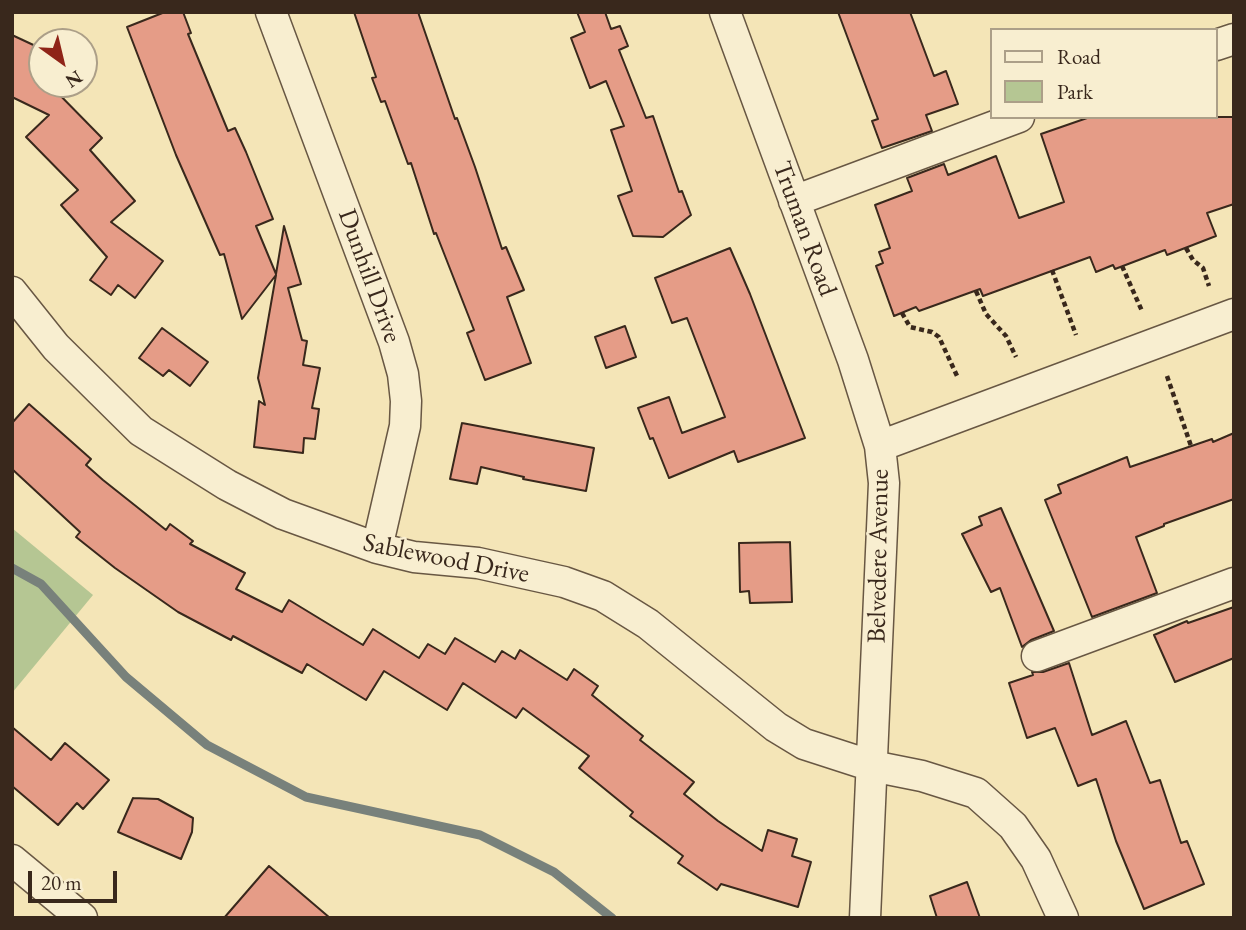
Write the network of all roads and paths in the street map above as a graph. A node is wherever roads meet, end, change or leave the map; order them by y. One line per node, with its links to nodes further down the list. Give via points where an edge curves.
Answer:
1 (271, 12): 20 (street, Dunhill Drive, via 403,374 405,426)
2 (725, 12): 4 (street, Truman Road)
3 (1014, 119): 4 (street)
4 (794, 201): 18 (street, Truman Road, via 855,364)
5 (1186, 248): 8 (path, via 1203,268)
6 (1122, 267): 11 (path)
7 (1052, 270): 14 (path)
8 (1209, 286)
9 (976, 291): 15 (path)
10 (12, 292): 20 (street, Sablewood Drive, via 56,347 153,439 283,514)
11 (1142, 311)
12 (902, 313): 17 (path, via 910,327 939,337)
13 (1234, 314): 18 (street, Belvedere Avenue)
14 (1076, 335)
15 (1016, 357)
16 (1167, 376): 19 (path)
17 (958, 378)
18 (880, 446): 23 (street, Belvedere Avenue, via 884,483)
19 (1191, 446)
20 (377, 548): 23 (street, Sablewood Drive, via 478,563 564,582 603,596 648,624 804,744)
21 (1234, 583): 22 (street)
22 (1037, 656)
23 (872, 766): 26 (street, Belvedere Avenue); 27 (street, Sablewood Drive, via 976,793 1013,826 1036,859)
24 (12, 860): 25 (street)
25 (82, 918)
26 (865, 918)
27 (1062, 918)

